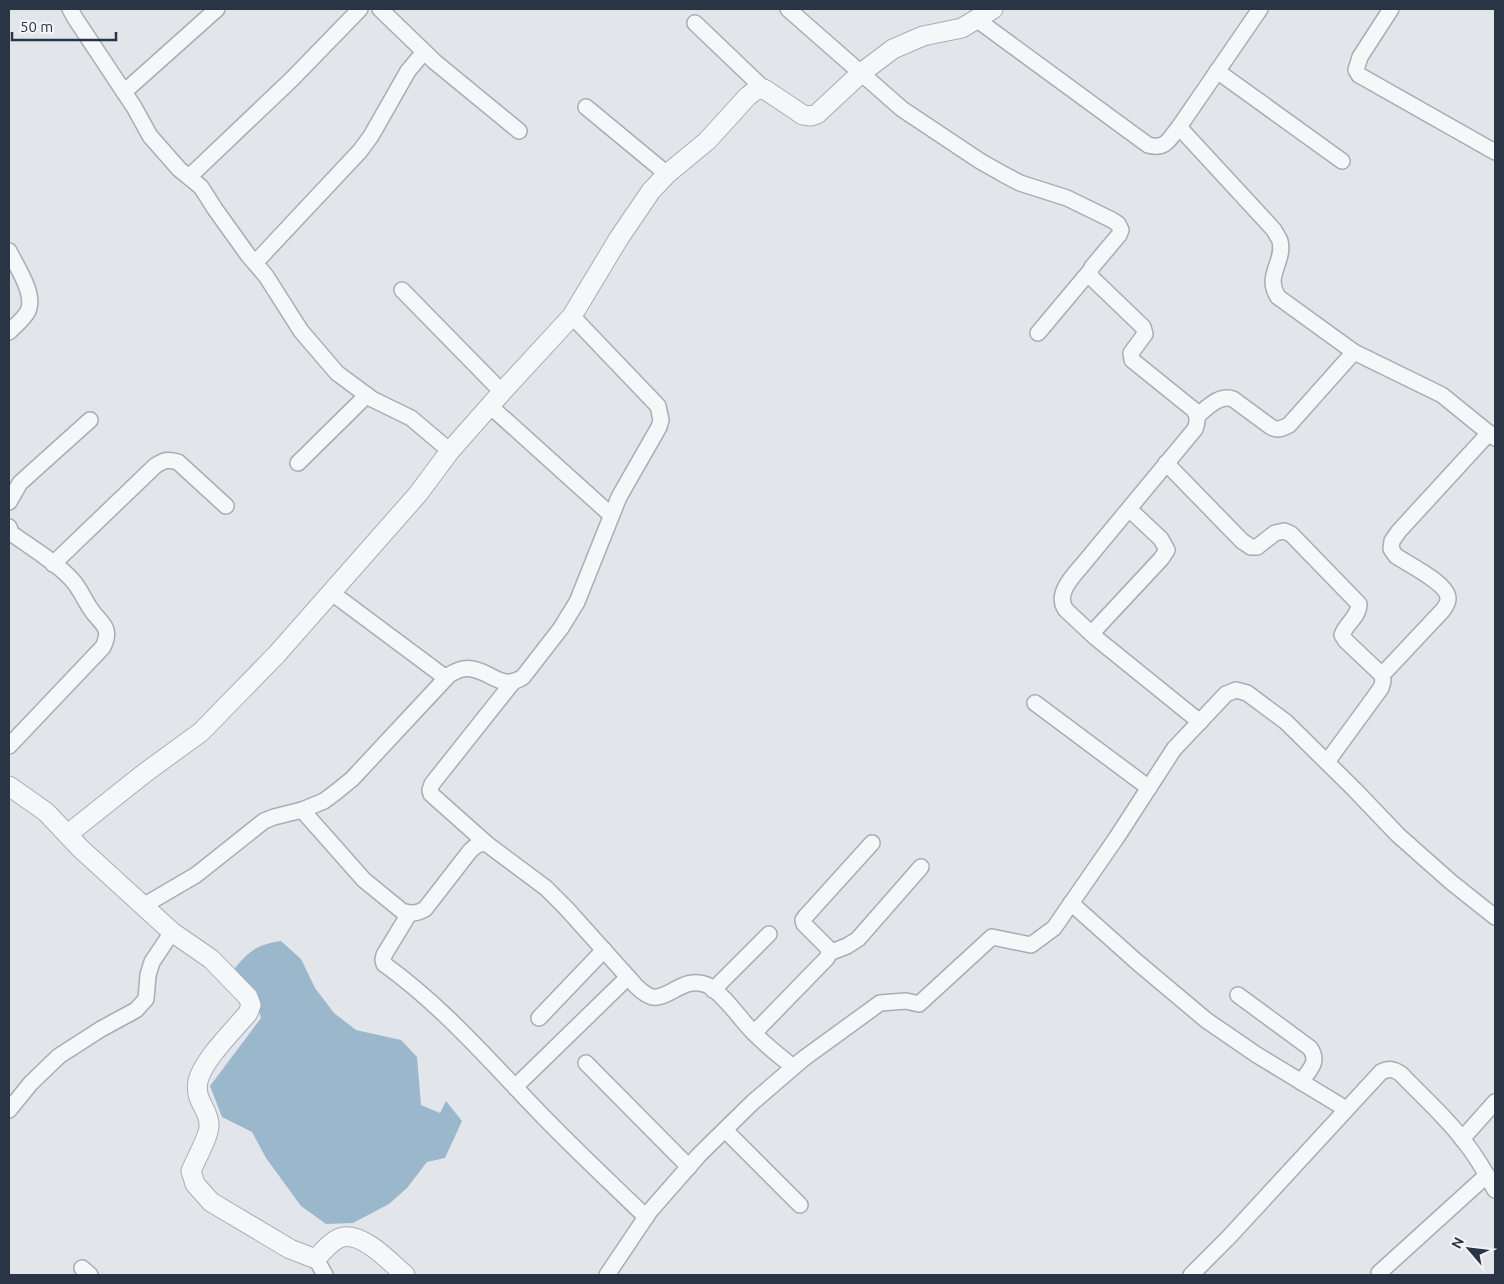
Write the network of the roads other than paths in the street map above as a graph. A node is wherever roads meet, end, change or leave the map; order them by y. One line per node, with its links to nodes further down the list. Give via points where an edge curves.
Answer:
1 (70, 9): 15 (street)
2 (217, 9): 15 (street)
3 (360, 9): 22 (street)
4 (380, 9): 11 (street)
5 (788, 9): 13 (street)
6 (993, 9): 9 (street)
7 (1260, 9): 12 (street)
8 (1391, 9): 19 (street, via 1360,57 1356,70 1359,75)
9 (976, 19): 13 (street, via 962,28 923,36 893,49); 17 (street, via 1148,145 1165,144)
10 (695, 23): 14 (street)
11 (424, 52): 18 (street); 24 (street, via 408,71 360,151)
12 (1217, 71): 17 (street); 20 (street)
13 (861, 73): 14 (street, via 811,116 804,115); 25 (street, via 902,109 980,161 1020,183 1067,198 1118,224 1119,235)
14 (764, 89): 21 (street, via 748,96 708,141)
15 (124, 92): 22 (street, via 150,136)
16 (586, 107): 21 (street)
17 (1178, 127): 30 (street, via 1274,230 1280,241 1280,254 1272,280 1278,297)
18 (519, 131)
19 (1495, 152)
20 (1342, 162)
21 (667, 174): 27 (street, via 651,191)
22 (189, 177): 24 (street, via 201,187)
23 (9, 251): 28 (street, via 30,301 20,322)
24 (255, 263): 31 (street, via 301,331 337,373)
25 (1090, 271): 29 (street); 33 (street, via 1092,278 1144,327 1145,334 1131,353 1132,360 1194,410)
26 (402, 290): 32 (street)
27 (572, 316): 32 (street); 42 (street, via 658,406 662,420)
28 (9, 332)
29 (1038, 333)
30 (1354, 352): 33 (street, via 1289,425 1280,430 1271,428 1227,397); 35 (street, via 1442,395)
31 (366, 395): 36 (street, via 411,418); 37 (street)
32 (496, 399): 36 (street); 42 (street, via 552,463)
33 (1197, 416): 38 (street, via 1194,429)
34 (90, 420): 39 (street, via 20,483)
35 (1492, 435): 47 (street, via 1405,524 1392,542 1391,550 1396,556 1440,584 1447,592 1448,601)
36 (450, 451): 45 (street, via 418,494)
37 (298, 463)
38 (1166, 463): 41 (street); 47 (street, via 1251,547 1257,547 1284,531 1291,534 1359,604 1359,611 1342,635)
39 (9, 502)
40 (226, 506): 44 (street, via 178,462 163,460)
41 (1128, 509): 46 (street, via 1063,593 1062,605); 46 (street, via 1161,539 1167,550)
42 (611, 515): 49 (street, via 577,602 523,677)
43 (9, 527): 44 (street, via 11,533)
44 (53, 564): 52 (street, via 74,582 108,631 107,639 104,647)
45 (332, 593): 48 (street); 57 (street, via 201,732)
46 (1092, 633): 51 (street)
47 (1382, 675): 53 (street, via 1381,688)
48 (446, 678): 49 (street, via 461,669 470,668 500,681); 56 (street, via 352,779 324,801)
49 (512, 682): 58 (street, via 430,790)
50 (1035, 703): 55 (street)
51 (1200, 722): 53 (street, via 1226,694 1236,690 1247,693 1286,722); 55 (street, via 1174,750)
52 (9, 746)
53 (1327, 762): 64 (street, via 1398,835)
54 (9, 786): 57 (street, via 46,812)
55 (1149, 788): 61 (street)
56 (302, 810): 62 (street, via 264,822 196,875); 63 (street, via 364,880)
57 (68, 834): 62 (street)
58 (486, 843): 63 (street, via 470,851 424,909); 67 (street, via 546,888)
59 (872, 843): 68 (street, via 803,920)
60 (922, 867): 68 (street, via 858,939)
61 (1071, 903): 75 (street, via 1054,928 1031,944 992,937 919,1004 906,1001 880,1003); 76 (street, via 1206,1020)
62 (143, 906): 65 (street)
63 (409, 914): 77 (street, via 384,955 384,964 443,1013)
64 (1495, 917)
65 (172, 932): 80 (street, via 152,962 146,998 136,1010 59,1056); 88 (street, via 211,959 251,1005 248,1013 207,1062 198,1080 199,1101 210,1127 191,1171 195,1184 211,1202)
66 (769, 934): 70 (street)
67 (604, 950): 69 (street); 72 (street)
68 (829, 953): 73 (street)
69 (628, 977): 70 (street, via 652,997 688,983 706,985); 77 (street)
70 (713, 990): 73 (street)
71 (1238, 995): 76 (street, via 1310,1048 1315,1061)
72 (539, 1018)
73 (754, 1033): 75 (street)
74 (586, 1063): 83 (street)
75 (793, 1067): 81 (street)
76 (1301, 1082): 79 (street)
77 (515, 1087): 87 (street)
78 (1495, 1102): 82 (street)
79 (1346, 1109): 82 (street, via 1380,1072 1390,1069 1401,1074); 92 (street)
80 (9, 1110)
81 (725, 1130): 83 (street); 86 (street)
82 (1462, 1138): 84 (street)
83 (689, 1167): 87 (street)
84 (1487, 1174): 85 (street); 89 (street)
85 (1495, 1190)
86 (800, 1205)
87 (646, 1217): 91 (street)
88 (320, 1267): 90 (street, via 330,1244 342,1237 356,1238 369,1244)
89 (1379, 1273)
90 (405, 1275)
91 (607, 1275)
92 (1191, 1275)

